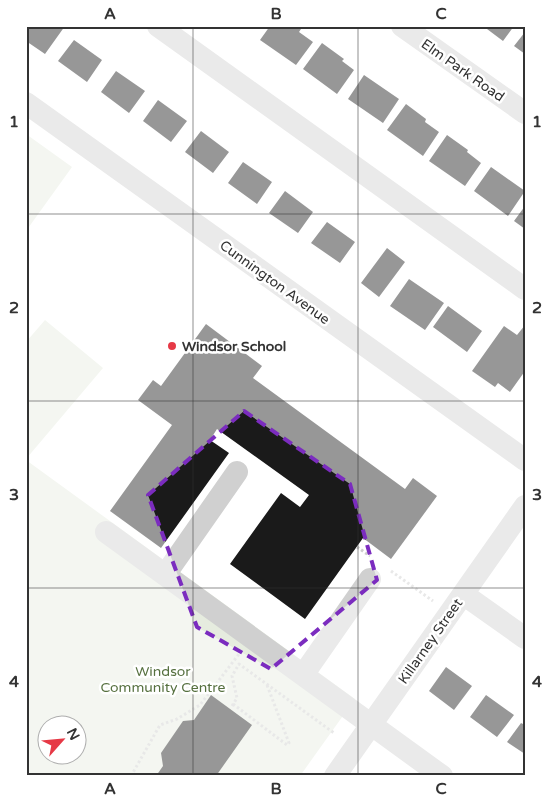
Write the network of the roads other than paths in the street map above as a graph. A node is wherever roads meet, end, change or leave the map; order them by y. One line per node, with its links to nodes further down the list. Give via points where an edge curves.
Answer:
1 (158, 26): 5 (street)
2 (402, 26): 4 (street, Elm Park Road)
3 (27, 105): 6 (street, Cunnington Avenue)
4 (525, 113)
5 (525, 289)
6 (525, 460)
7 (237, 472): 11 (street)
8 (525, 506): 12 (street, Killarney Street)
9 (106, 532): 11 (street)
10 (377, 569): 14 (street)
11 (165, 575): 14 (street)
12 (463, 594): 13 (street); 15 (street, Killarney Street)
13 (525, 638)
14 (303, 675): 15 (street)
15 (371, 725): 16 (street, Killarney Street); 17 (street)
16 (335, 776)
17 (442, 776)

